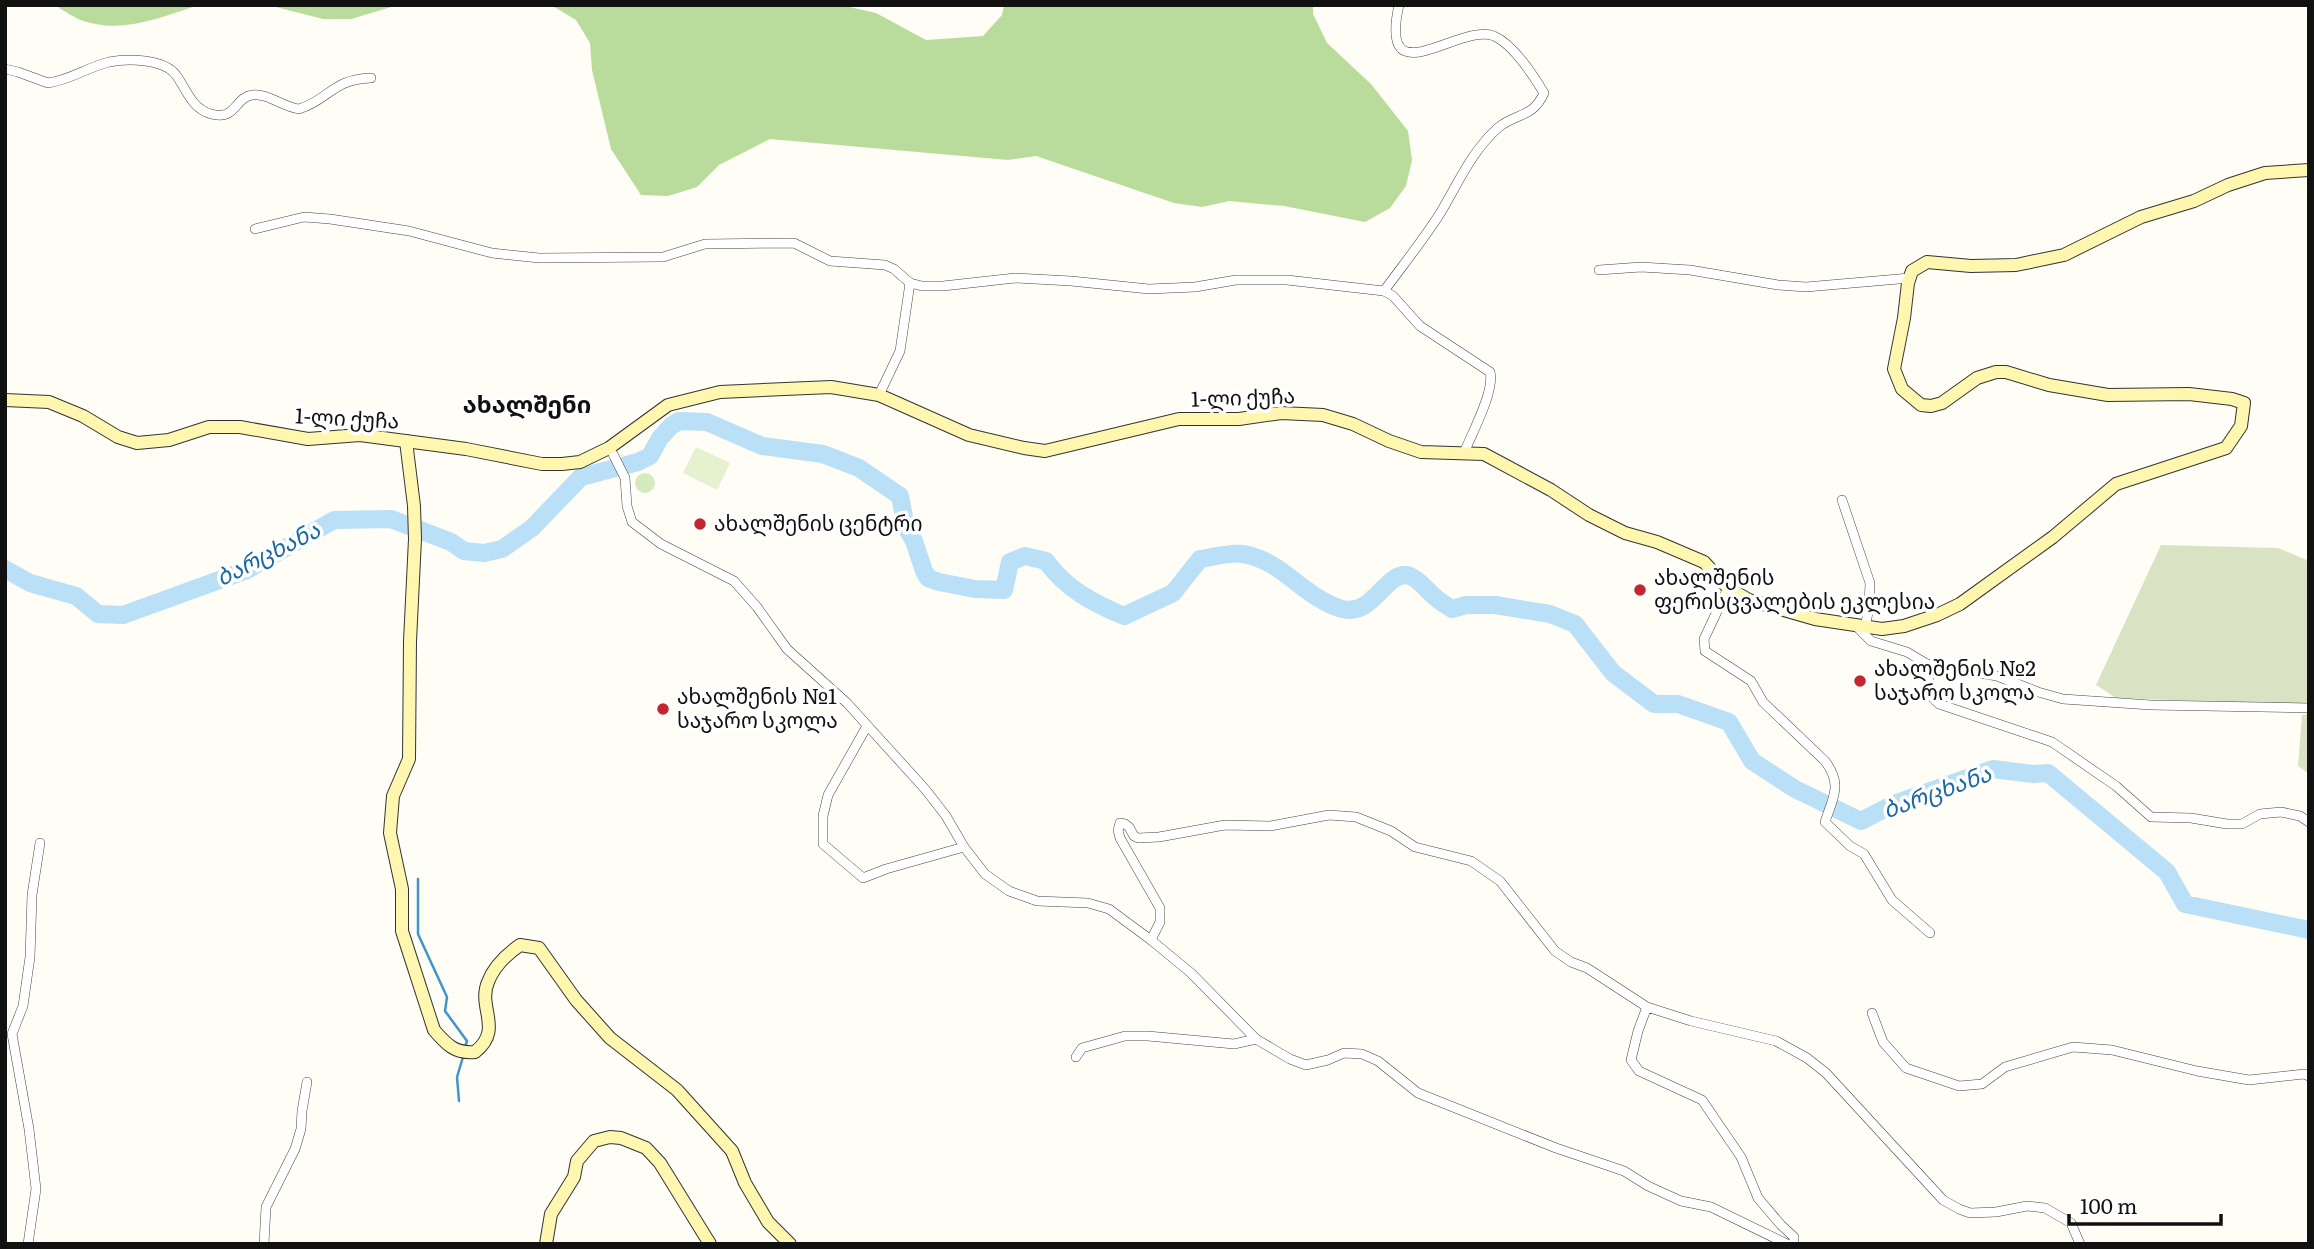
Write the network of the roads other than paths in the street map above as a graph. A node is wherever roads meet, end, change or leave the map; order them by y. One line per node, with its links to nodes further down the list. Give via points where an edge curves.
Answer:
1 (1399, 5): 9 (street, via 1394,29 1403,49 1429,51 1480,33 1494,36 1530,69 1544,93 1528,114 1500,126 1478,152)
2 (5, 69): 3 (street, via 48,83 107,63 150,61 169,67 192,102 219,116 228,115 251,95 299,109 342,82)
3 (371, 78)
4 (2309, 170): 7 (street, via 2265,173 2228,185 2141,217 2064,255 2016,265 1927,262)
5 (255, 229): 8 (street, via 304,217 330,219 409,231 492,253 539,258 663,257 705,244 794,243 830,261 885,265)
6 (1599, 270): 7 (street, via 1690,270 1806,287)
7 (1909, 278): 17 (street, 1-ლი ქუჩა, via 1894,369 1902,389 1921,405 1942,403 1977,378 2006,372 2108,395 2189,394 2232,399 2244,404 2243,415 2226,448 2116,484 2053,537 1960,604 1904,625)
8 (910, 283): 9 (street, via 943,286 1015,278 1149,289 1287,280); 10 (street, via 900,351)
9 (1384, 291): 14 (street, via 1420,326 1489,372 1489,395)
10 (879, 395): 13 (street, 1-ლი ქუჩა, via 831,387 720,392 668,405); 14 (street, 1-ლი ქუჩა, via 969,435 1045,451 1179,419 1239,419 1281,413 1323,415 1421,452)
11 (5, 400): 12 (street, 1-ლი ქუჩა, via 49,402 138,443 219,427 308,439 360,435)
12 (406, 441): 13 (street, 1-ლი ქუჩა, via 542,464 580,462); 36 (street, via 415,539 409,759 393,796 390,833 402,889 402,931 434,1030 456,1051 475,1052 491,1029 485,1002 487,982 500,962 520,945 538,948 610,1038 677,1090 732,1151 768,1222)
13 (611, 451): 20 (street, via 625,478 632,522 661,544 734,581 786,649)
14 (1464, 453): 16 (street, 1-ლი ქუჩა, via 1485,454 1625,533 1704,562)
15 (1842, 500): 17 (street, via 1870,583 1869,608)
16 (1728, 588): 17 (street, 1-ლი ქუჩა, via 1749,600 1815,620); 24 (street, via 1703,639 1705,651 1751,681 1763,702 1825,761 1837,787 1825,822 1864,854 1892,900)
17 (1861, 627): 18 (street, via 1871,641 1907,652)
18 (1927, 664): 19 (street, via 1997,676 2063,699); 21 (street, via 1930,695 1939,704 2052,742 2116,786 2151,817 2242,824 2260,814 2281,812)
19 (2309, 708)
20 (867, 726): 23 (street, via 925,789); 23 (street, via 828,795 822,816 823,844 863,878)
21 (2309, 822)
22 (40, 843): 32 (street, via 23,1006 12,1034 36,1189)
23 (964, 848): 25 (street, via 985,874 1009,891 1037,901 1088,903 1110,909)
24 (1930, 933)
25 (1150, 940): 26 (street, via 1160,922 1160,908 1120,838 1120,823 1138,838 1225,825 1270,826 1328,815 1356,817 1415,847 1471,861 1500,881 1555,951); 28 (street, via 1191,973)
26 (1647, 1007): 38 (street, via 1631,1060 1639,1070 1702,1100 1741,1157 1758,1198 1794,1237); 39 (street, via 1776,1041 1826,1073 1942,1199 1970,1213 2045,1208 2071,1223)
27 (1872, 1013): 30 (street, via 1883,1042 1906,1068 1959,1086 1982,1084 2005,1067 2073,1047 2112,1050 2249,1080)
28 (1256, 1039): 29 (street, via 1234,1044 1125,1036 1082,1048); 37 (street, via 1306,1065 1362,1054 1418,1093 1624,1171 1659,1191 1711,1207)
29 (1076, 1057)
30 (2309, 1076)
31 (307, 1082): 33 (street, via 295,1149 266,1208)
32 (28, 1244)
33 (264, 1244)
34 (546, 1244): 35 (street, via 551,1214 574,1177 577,1161 594,1141 610,1137 646,1148)
35 (710, 1244)
36 (790, 1244)
37 (1787, 1244)
38 (1794, 1244)
39 (2080, 1244)

